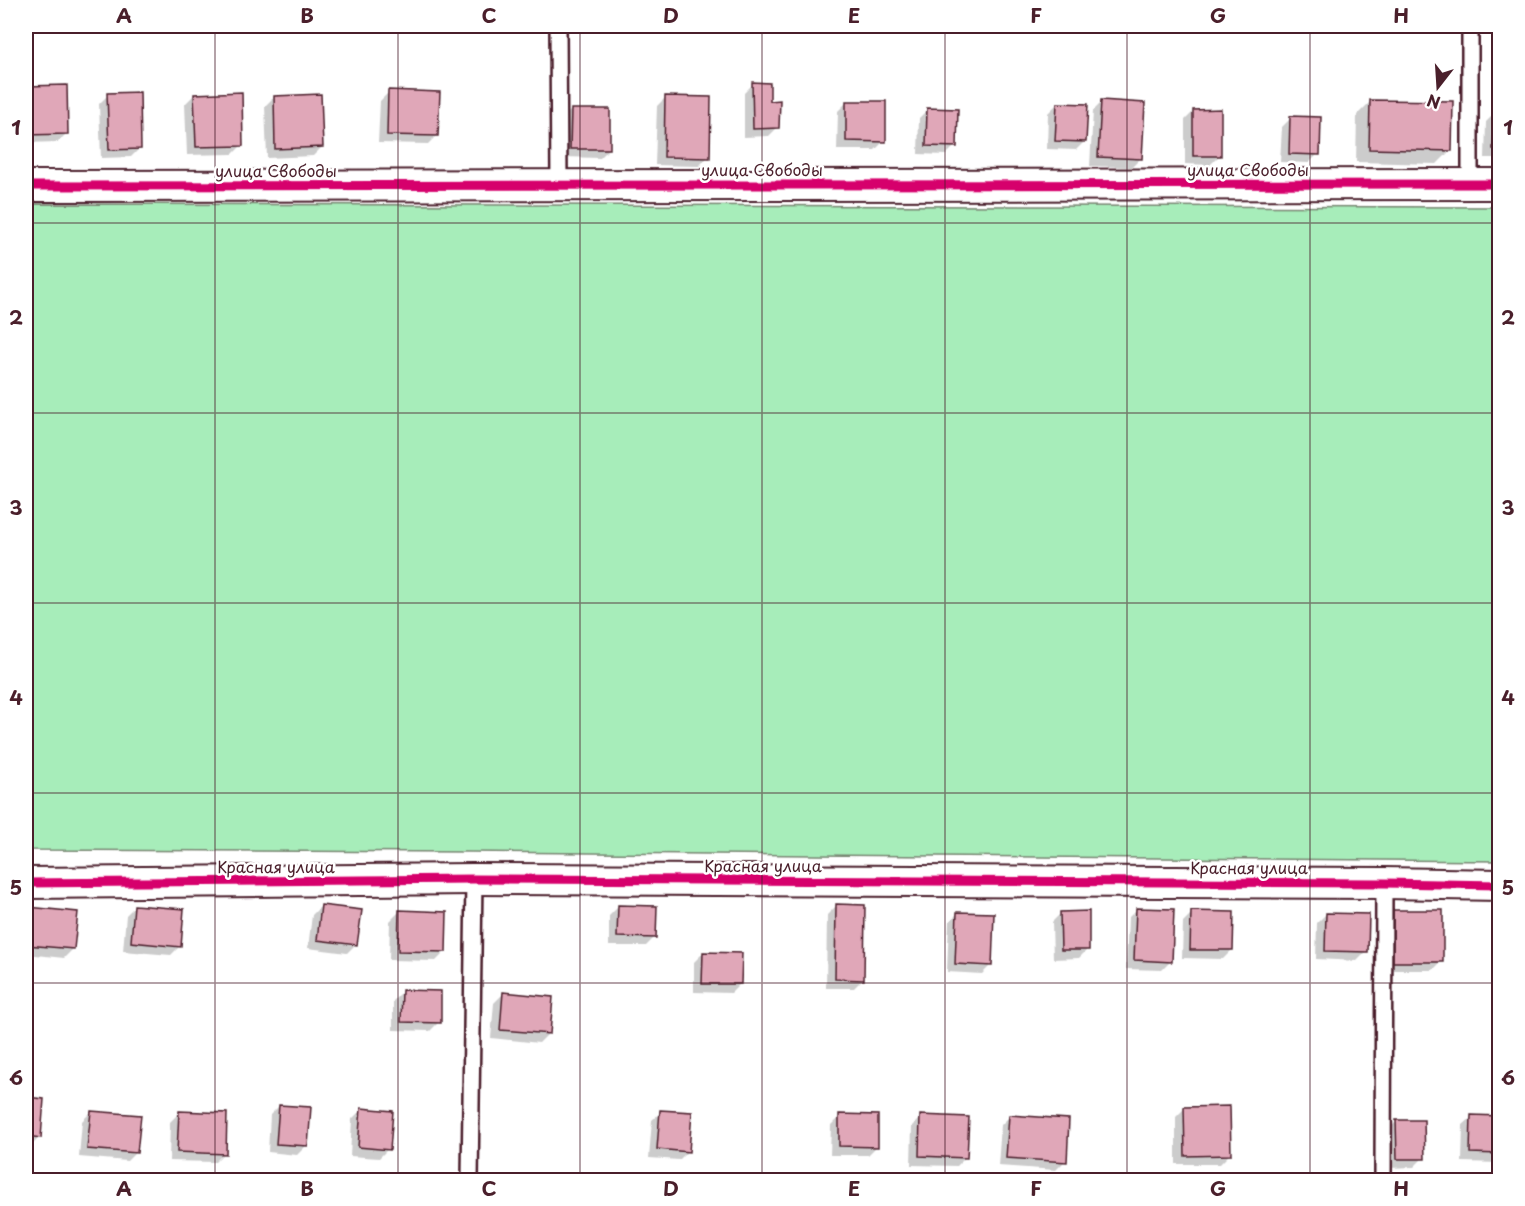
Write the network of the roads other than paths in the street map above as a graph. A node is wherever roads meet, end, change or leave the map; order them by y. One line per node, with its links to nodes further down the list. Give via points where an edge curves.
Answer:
1 (558, 26): 4 (lane)
2 (1470, 26): 3 (lane)
3 (1470, 183): 4 (street, улица Свободы); 5 (street, улица Свободы)
4 (559, 184): 6 (street, улица Свободы)
5 (1500, 184)
6 (26, 186)
7 (474, 879): 8 (street, Красная улица); 9 (street, Красная улица); 11 (lane)
8 (26, 883)
9 (1384, 883): 10 (street, Красная улица); 12 (lane)
10 (1500, 885)
11 (470, 1180)
12 (1383, 1180)

